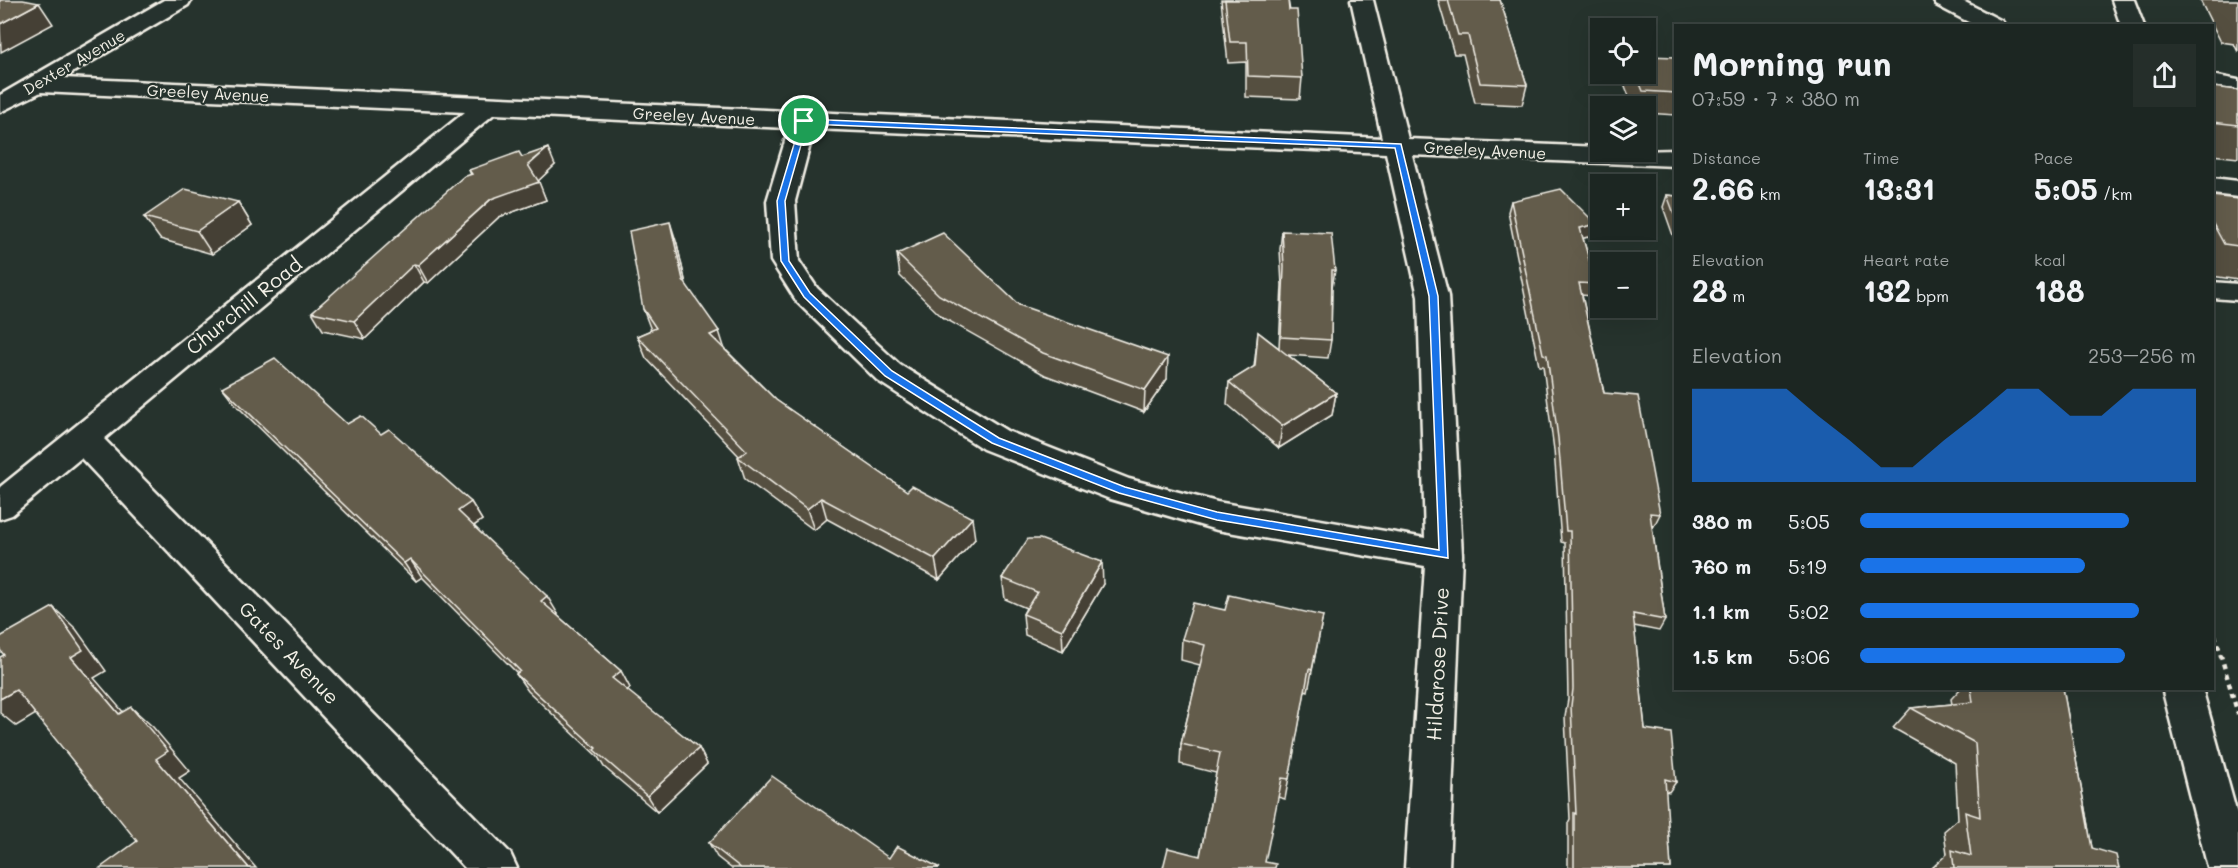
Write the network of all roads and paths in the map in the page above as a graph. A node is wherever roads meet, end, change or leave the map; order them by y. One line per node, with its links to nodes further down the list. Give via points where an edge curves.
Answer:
1 (180, 0): 8 (street, Dexter Avenue)
2 (1362, 0): 13 (street, Hildarose Drive)
3 (1944, 0): 5 (street)
4 (2122, 0): 6 (street)
5 (1990, 24)
6 (2132, 24)
7 (2214, 82): 9 (street)
8 (36, 84): 10 (street, Dexter Avenue); 11 (street, Greeley Avenue)
9 (2238, 87)
10 (0, 105)
11 (488, 106): 12 (street, Greeley Avenue); 19 (street, Churchill Road)
12 (804, 121): 13 (street, Greeley Avenue); 21 (street, via 781,201 785,261 807,295 889,373 995,440 1122,490 1217,516)
13 (1398, 146): 14 (street, Greeley Avenue); 21 (street, Hildarose Drive, via 1433,296)
14 (1674, 158)
15 (2214, 186): 16 (street)
16 (2238, 189)
17 (2214, 290): 18 (lane)
18 (2238, 292)
19 (83, 438): 20 (street, Churchill Road); 25 (street, Gates Avenue)
20 (0, 506)
21 (1444, 555): 26 (street, Hildarose Drive)
22 (2214, 632): 24 (path)
23 (2183, 690): 27 (street)
24 (2238, 714)
25 (495, 868)
26 (1427, 868)
27 (2230, 868)

